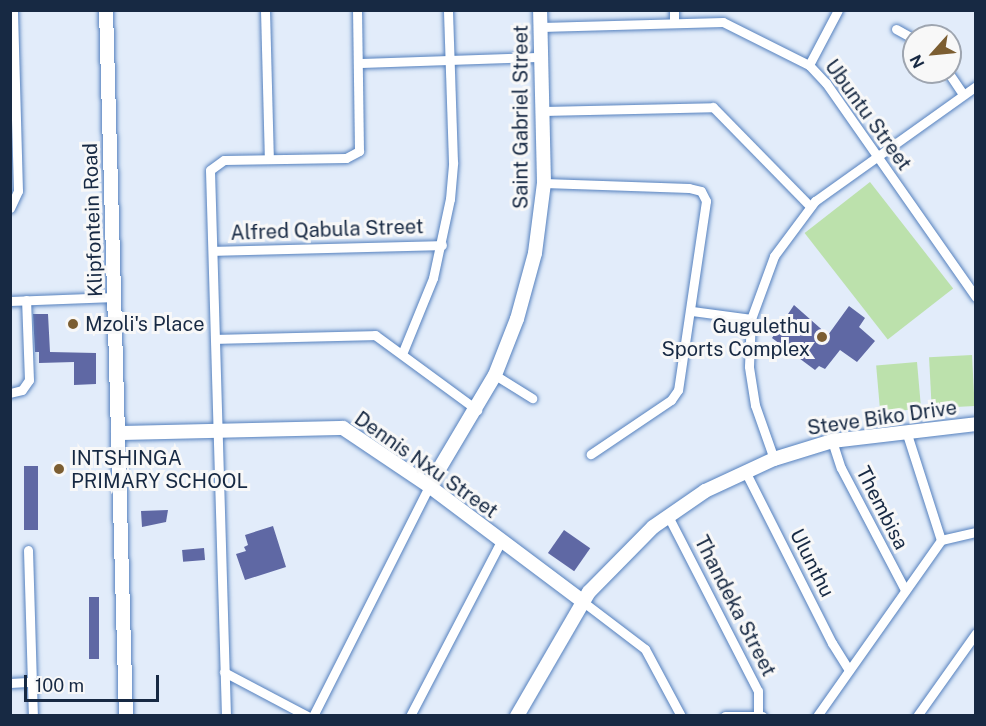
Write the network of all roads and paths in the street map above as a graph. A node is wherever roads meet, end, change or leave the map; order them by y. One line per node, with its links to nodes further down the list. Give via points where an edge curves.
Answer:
1 (13, 10): 25 (street, via 18,191)
2 (106, 10): 29 (main road, Klipfontein Road)
3 (265, 10): 22 (street)
4 (357, 10): 15 (street)
5 (448, 10): 14 (street)
6 (540, 10): 10 (main road, Saint Gabriel Street)
7 (674, 10): 9 (street)
8 (834, 12): 16 (street)
9 (674, 23): 10 (street, Ubuntu Street); 16 (street, Ubuntu Street, via 729,23)
10 (541, 27): 13 (main road, Saint Gabriel Street)
11 (896, 29): 12 (street)
12 (902, 32)
13 (540, 57): 14 (street); 20 (main road, Saint Gabriel Street)
14 (450, 61): 15 (street); 26 (street, via 453,178)
15 (358, 63): 22 (street, via 359,151 346,158)
16 (809, 65): 21 (street, Ubuntu Street)
17 (956, 84): 19 (street)
18 (975, 86): 19 (street)
19 (963, 94): 21 (street)
20 (543, 111): 23 (main road, Saint Gabriel Street); 24 (street, via 712,107)
21 (878, 156): 24 (street); 28 (street, Ubuntu Street)
22 (269, 159): 27 (street, via 224,160 212,165)
23 (544, 183): 32 (street, via 700,191 706,207); 36 (main road, Saint Gabriel Street, via 537,241 524,296)
24 (810, 206): 33 (street, via 774,256)
25 (10, 208)
26 (442, 245): 27 (street, Alfred Qabula Street); 35 (street, via 423,309)
27 (213, 251): 34 (street)
28 (974, 291)
29 (115, 297): 30 (street); 43 (main road, Klipfontein Road)
30 (26, 300): 31 (street); 37 (street, via 29,380 22,390)
31 (10, 301)
32 (692, 311): 33 (street); 45 (street, via 675,396)
33 (751, 319): 46 (street, via 750,380)
34 (216, 339): 35 (street, via 371,334); 41 (street)
35 (402, 354): 39 (street)
36 (495, 375): 38 (street); 39 (main road, Saint Gabriel Street)
37 (10, 393)
38 (532, 398)
39 (477, 410): 48 (main road, Saint Gabriel Street)
40 (975, 424): 42 (main road, Steve Biko Drive)
41 (218, 430): 43 (main road, Dennis Nxu Street); 48 (main road, Dennis Nxu Street, via 343,428); 58 (street)
42 (906, 431): 44 (main road, Steve Biko Drive); 51 (street)
43 (118, 434): 63 (main road, Klipfontein Road)
44 (832, 441): 46 (main road, Steve Biko Drive); 54 (street, Thembisa, via 841,468)
45 (591, 454)
46 (774, 459): 47 (main road, Steve Biko Drive)
47 (745, 471): 49 (main road, Steve Biko Drive); 57 (street, Ulunthu)
48 (429, 486): 52 (main road, Dennis Nxu Street); 66 (street)
49 (668, 516): 55 (main road, Steve Biko Drive, via 612,566); 61 (street, Thandeka Street, via 758,691)
50 (975, 532): 51 (street)
51 (941, 540): 54 (street)
52 (501, 541): 55 (main road, Dennis Nxu Street); 67 (street)
53 (28, 550): 60 (street)
54 (905, 590): 57 (street)
55 (582, 602): 68 (main road, Steve Biko Drive); 69 (street, via 645,649)
56 (975, 633): 72 (street)
57 (849, 670): 71 (street)
58 (224, 672): 64 (street); 65 (street)
59 (10, 682): 60 (street)
60 (32, 682): 62 (street)
61 (760, 715): 70 (street)
62 (33, 716)
63 (126, 716)
64 (226, 716)
65 (307, 716)
66 (313, 716)
67 (410, 716)
68 (517, 716)
69 (681, 716)
70 (725, 716)
71 (817, 716)
72 (917, 716)

